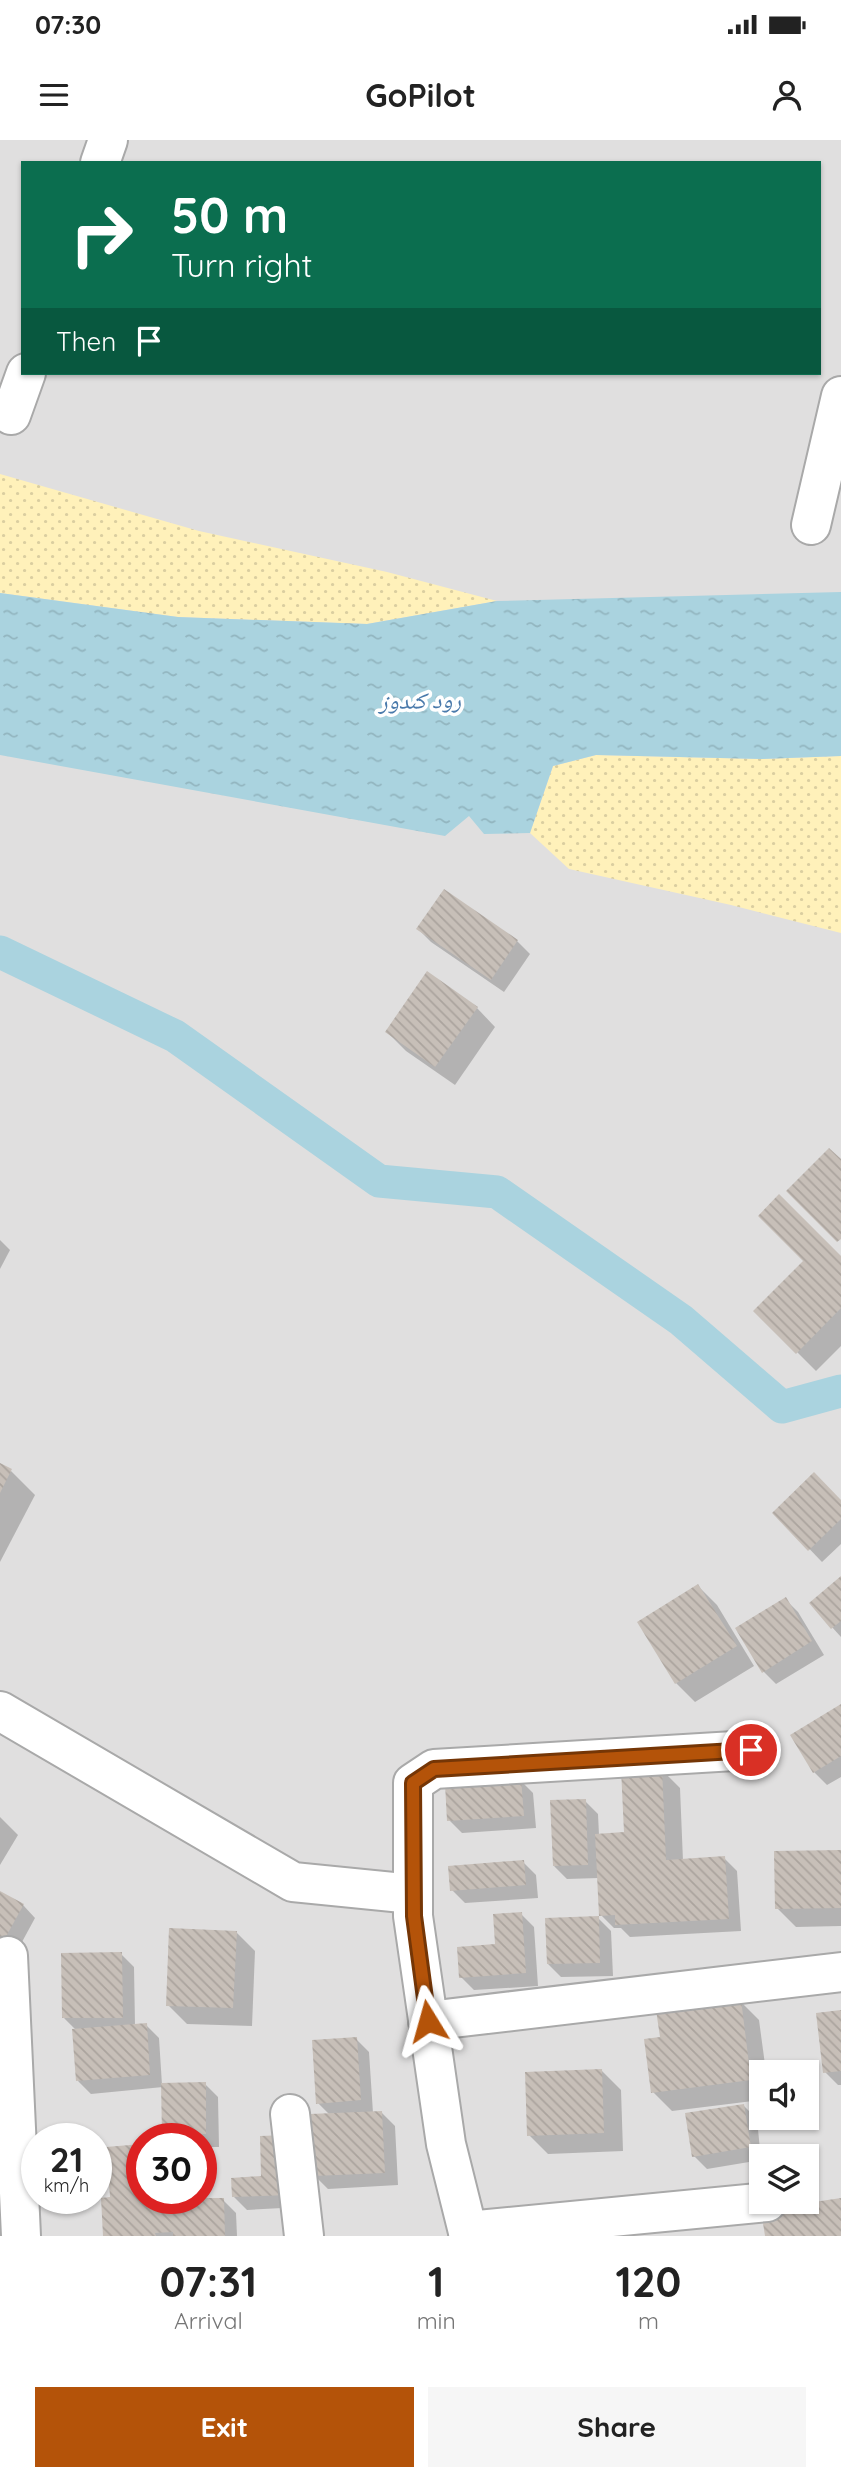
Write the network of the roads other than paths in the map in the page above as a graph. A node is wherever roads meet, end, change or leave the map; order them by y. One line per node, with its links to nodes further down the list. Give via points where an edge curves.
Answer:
1 (108, 140): 2 (street)
2 (101, 161)
3 (25, 375): 5 (street)
4 (841, 396): 6 (street)
5 (11, 415)
6 (811, 525)
7 (0, 1711): 9 (street, via 293,1882)
8 (751, 1750): 9 (street, via 434,1769 413,1783)
9 (413, 1894): 12 (street)
10 (8, 1956): 16 (street)
11 (841, 1972): 12 (street)
12 (428, 2021): 15 (street, via 446,2144)
13 (290, 2114): 17 (street)
14 (749, 2204): 15 (street)
15 (468, 2234)
16 (20, 2236)
17 (304, 2236)

